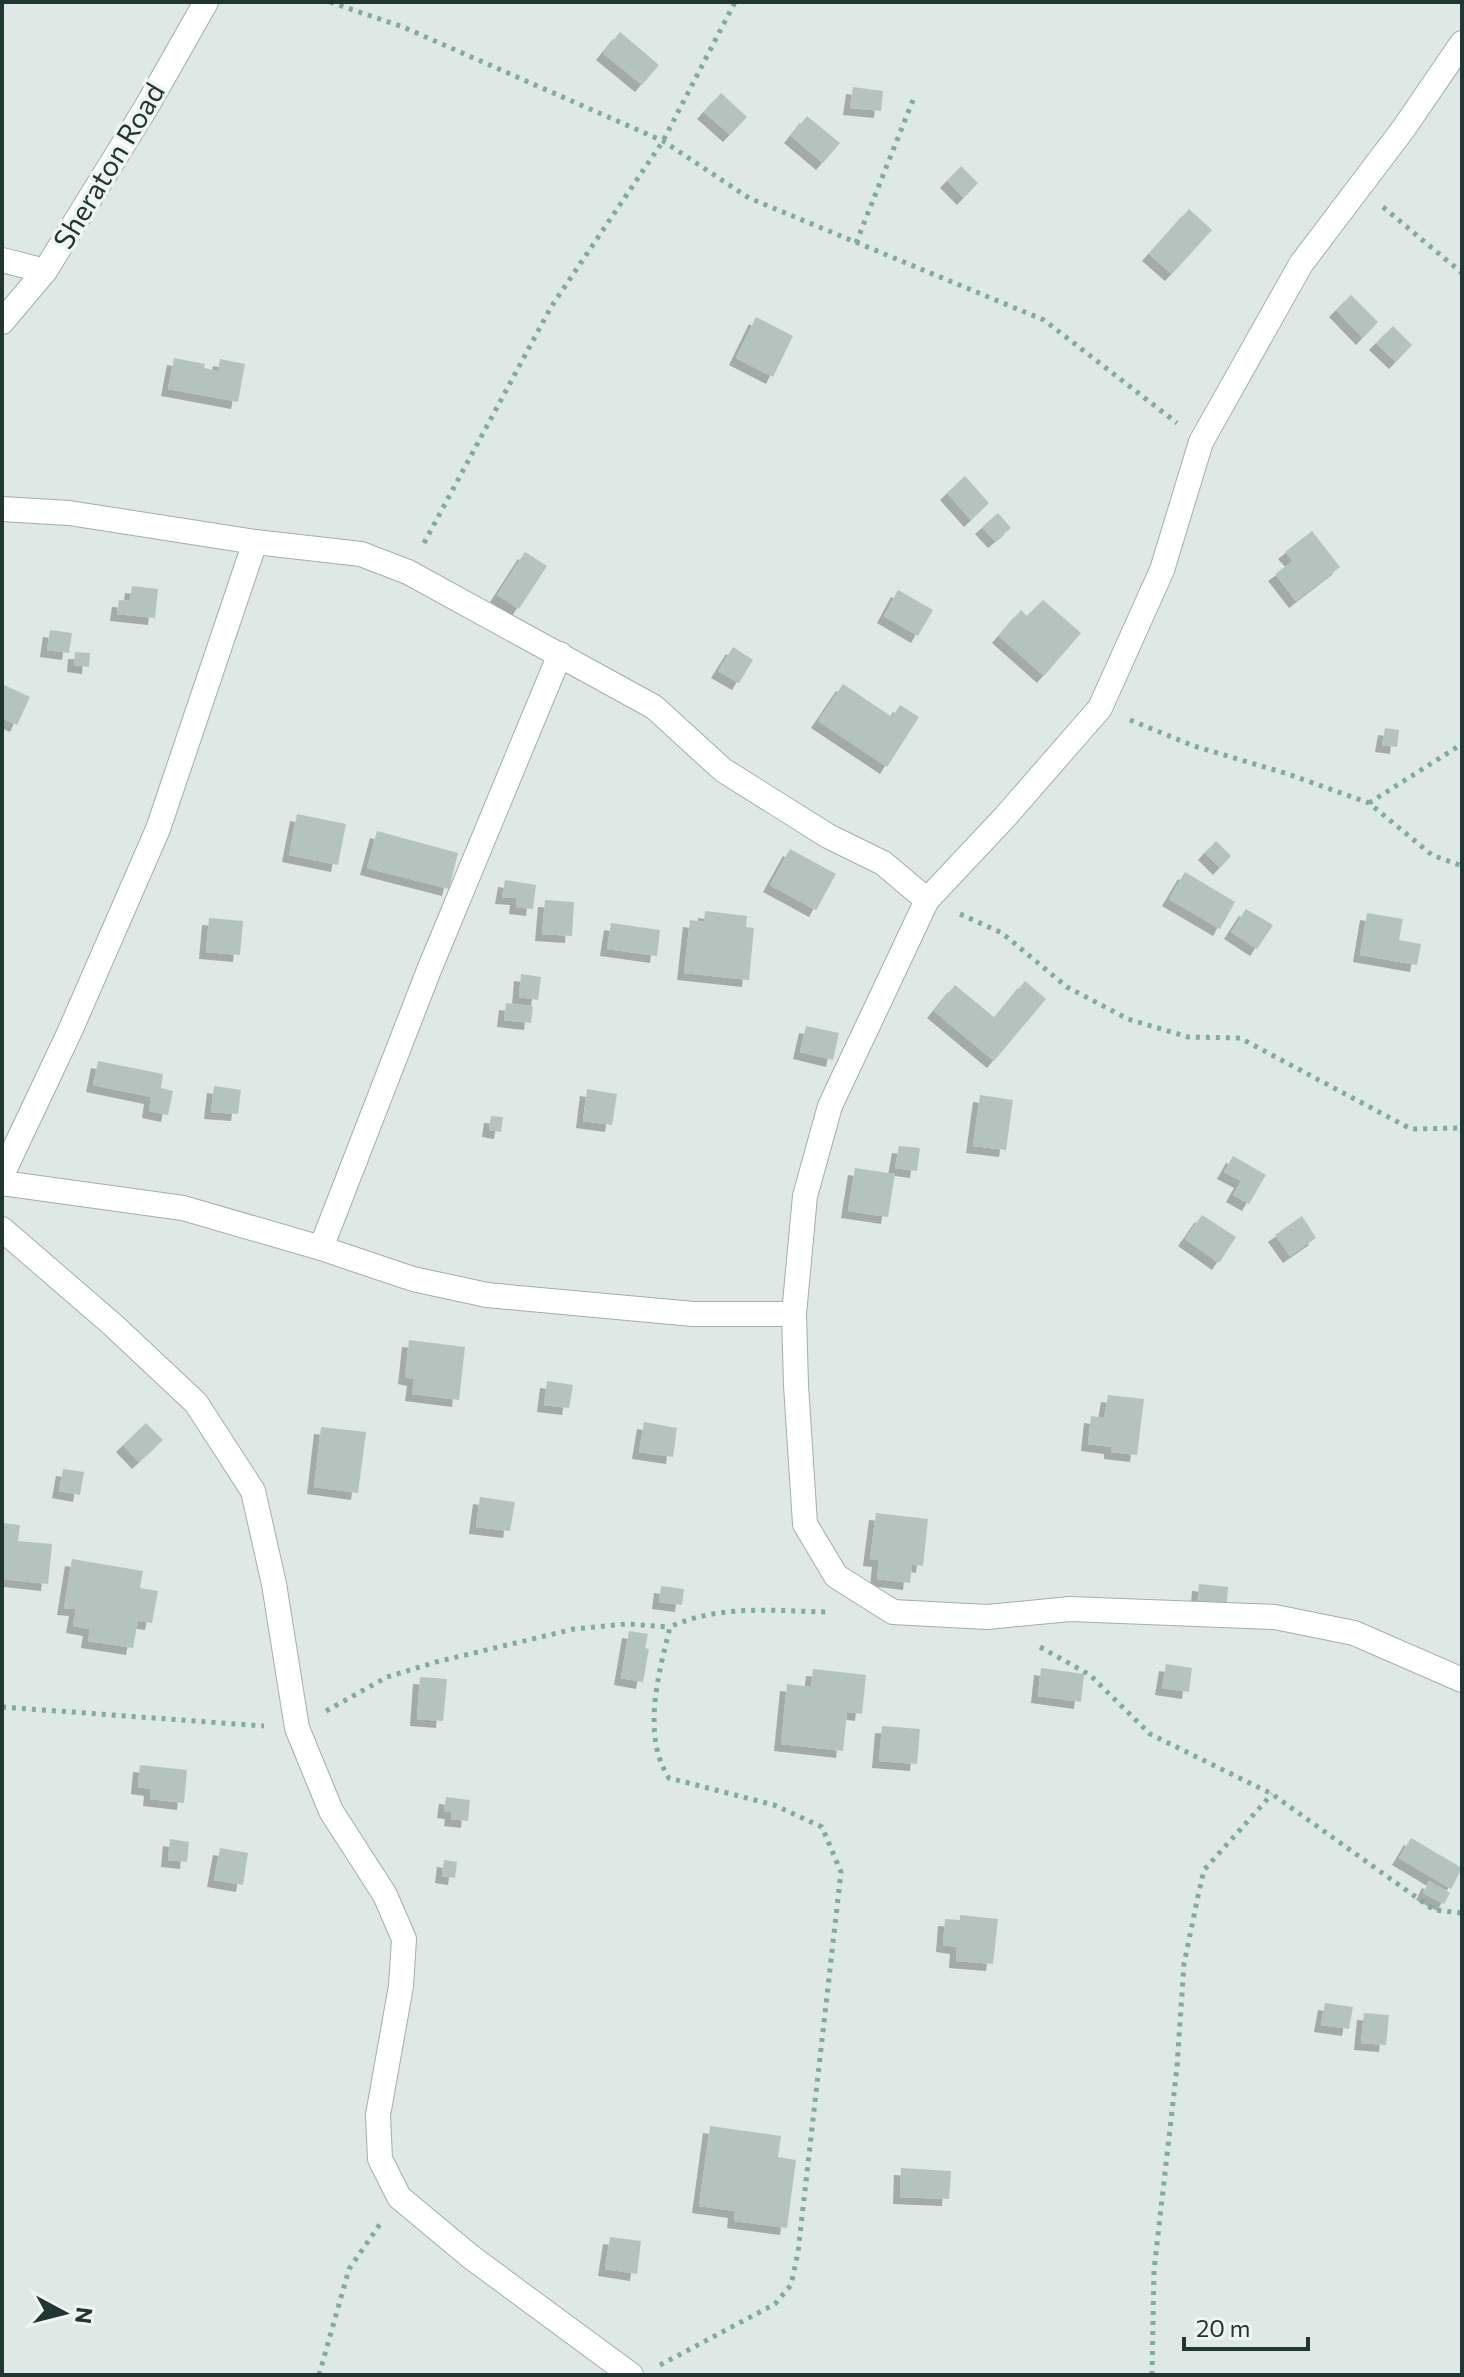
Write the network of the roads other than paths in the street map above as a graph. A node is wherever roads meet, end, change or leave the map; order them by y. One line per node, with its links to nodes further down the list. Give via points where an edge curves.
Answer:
1 (206, 2): 4 (street, Sheraton Road)
2 (1462, 43): 9 (street, via 1301,264 1201,442 1162,570 1100,708)
3 (2, 260): 4 (street)
4 (45, 271): 5 (street, Sheraton Road)
5 (2, 322)
6 (2, 509): 7 (street, via 69,513)
7 (255, 542): 8 (street, via 361,554 408,572); 10 (street, via 158,829)
8 (560, 654): 9 (street, via 654,707 723,770 828,836 883,863); 13 (street)
9 (927, 900): 14 (street, via 830,1106 805,1196)
10 (2, 1175)
11 (2, 1183): 13 (street, via 183,1208)
12 (2, 1229): 16 (street, via 196,1403 253,1491 297,1728 331,1811 385,1895 404,1939 378,2115 380,2159 399,2197)
13 (321, 1248): 14 (street, via 413,1279 487,1295 693,1314)
14 (794, 1314): 15 (street, via 805,1524 836,1576 893,1612 987,1617 1070,1609 1275,1617 1354,1633)
15 (1462, 1680)
16 (631, 2375)

